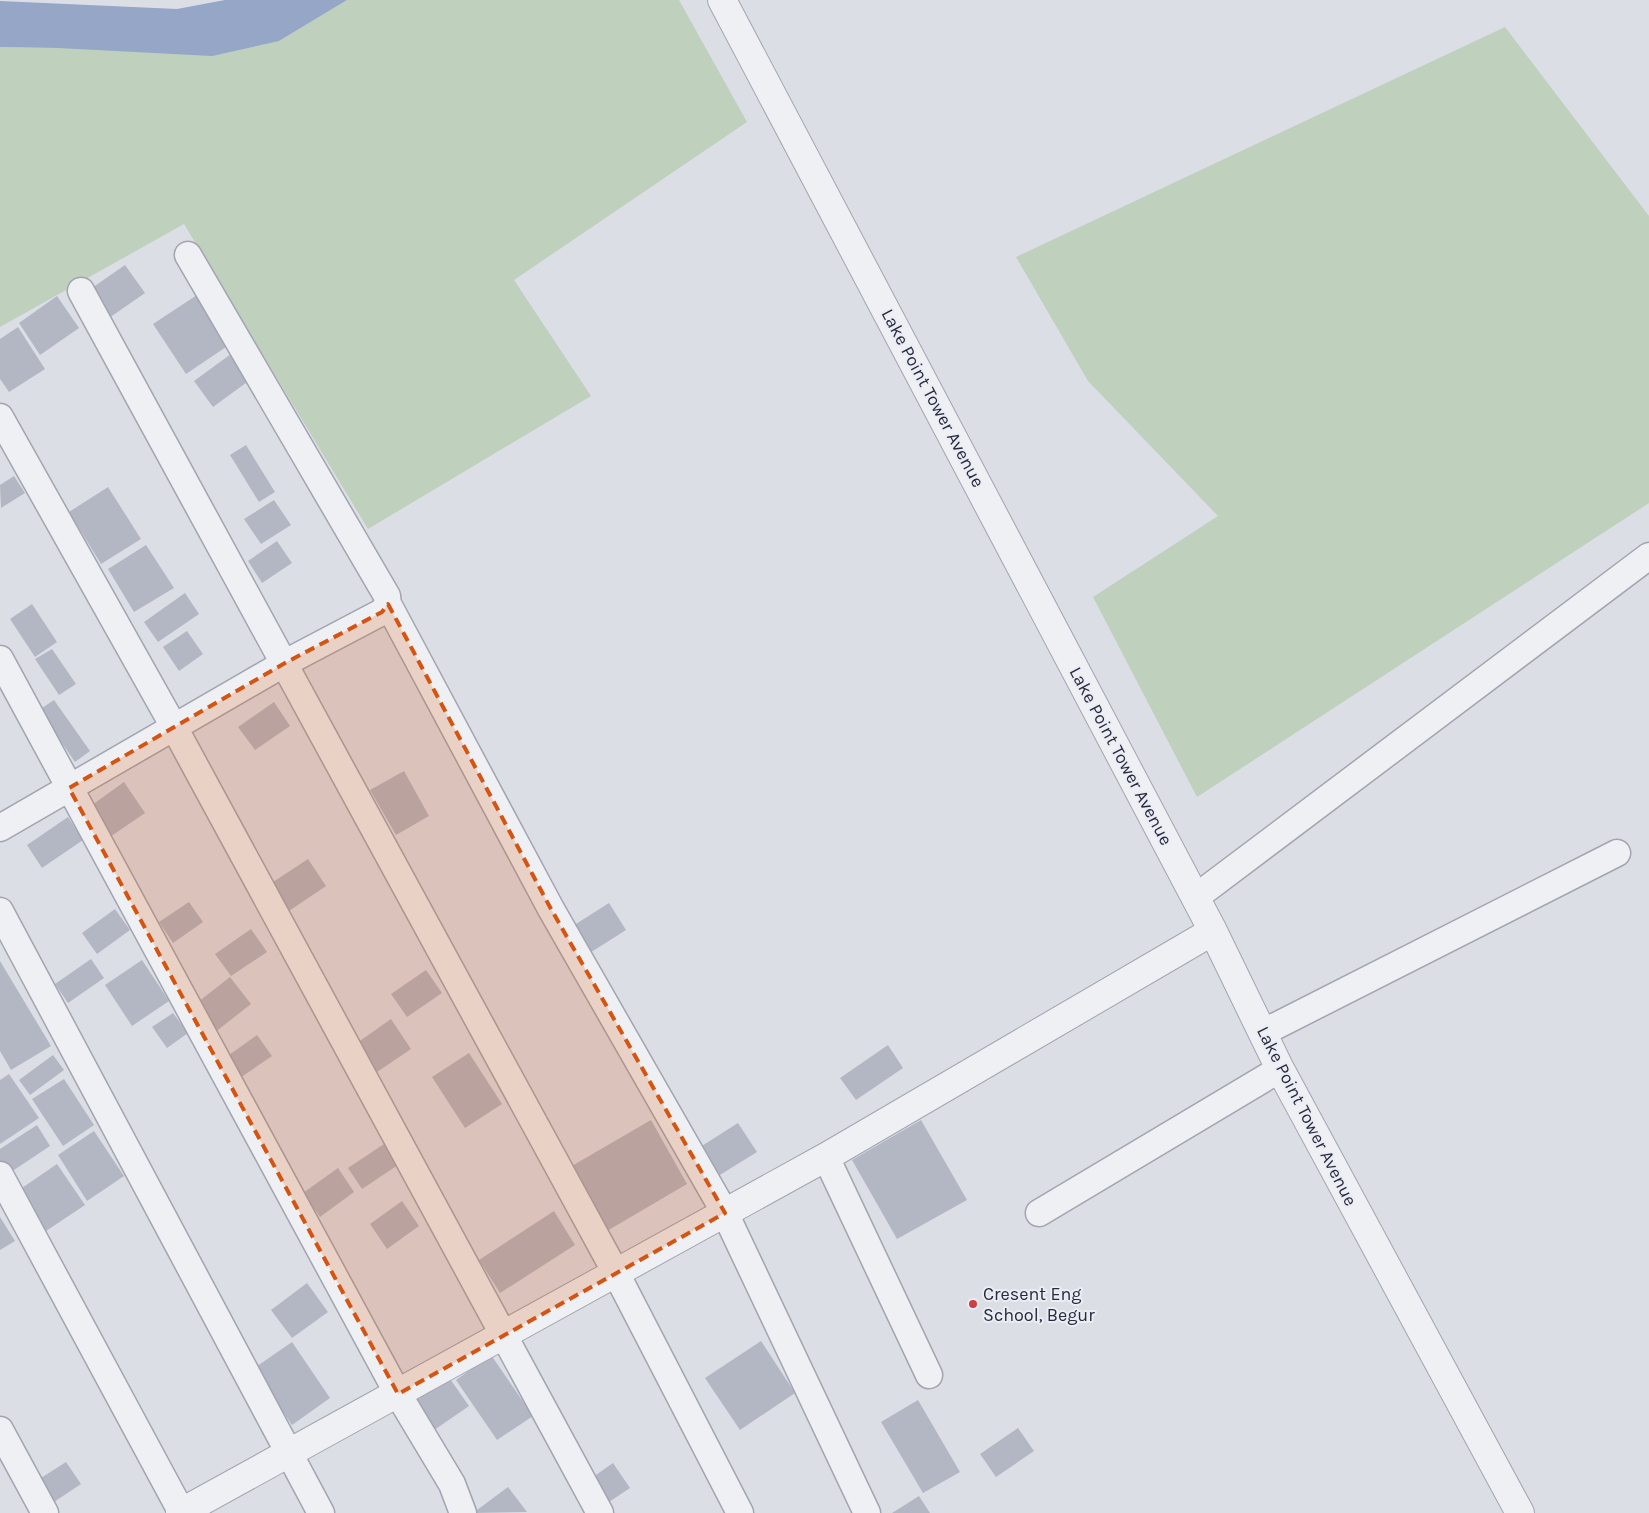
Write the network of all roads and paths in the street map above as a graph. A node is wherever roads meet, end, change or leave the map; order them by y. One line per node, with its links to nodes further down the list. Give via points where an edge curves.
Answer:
1 (722, 0): 13 (street, Lake Point Tower Avenue)
2 (188, 254): 6 (street)
3 (81, 291): 8 (street)
4 (0, 417): 9 (street)
5 (1648, 558): 13 (street)
6 (388, 604): 8 (street, via 382,612); 21 (street, via 550,909)
7 (0, 659): 10 (street)
8 (284, 663): 9 (street); 22 (street)
9 (174, 727): 10 (street); 23 (street)
10 (69, 788): 11 (street); 25 (street)
11 (0, 828)
12 (1617, 853): 16 (street)
13 (1196, 897): 15 (street, Lake Point Tower Avenue)
14 (0, 911): 27 (street)
15 (1213, 931): 16 (street, Lake Point Tower Avenue); 18 (street)
16 (1264, 1032): 17 (street, Lake Point Tower Avenue)
17 (1280, 1069): 20 (street); 35 (street, Lake Point Tower Avenue)
18 (826, 1157): 21 (street); 24 (street)
19 (0, 1175): 29 (street)
20 (1039, 1212)
21 (724, 1213): 22 (street); 34 (street)
22 (616, 1273): 23 (street); 33 (street)
23 (504, 1334): 25 (street); 32 (street)
24 (929, 1375)
25 (398, 1394): 27 (street); 31 (street, via 452,1484)
26 (0, 1430): 28 (street)
27 (288, 1454): 29 (street); 30 (street)
28 (45, 1513)
29 (181, 1513)
30 (321, 1513)
31 (463, 1513)
32 (600, 1513)
33 (740, 1513)
34 (867, 1513)
35 (1520, 1513)

